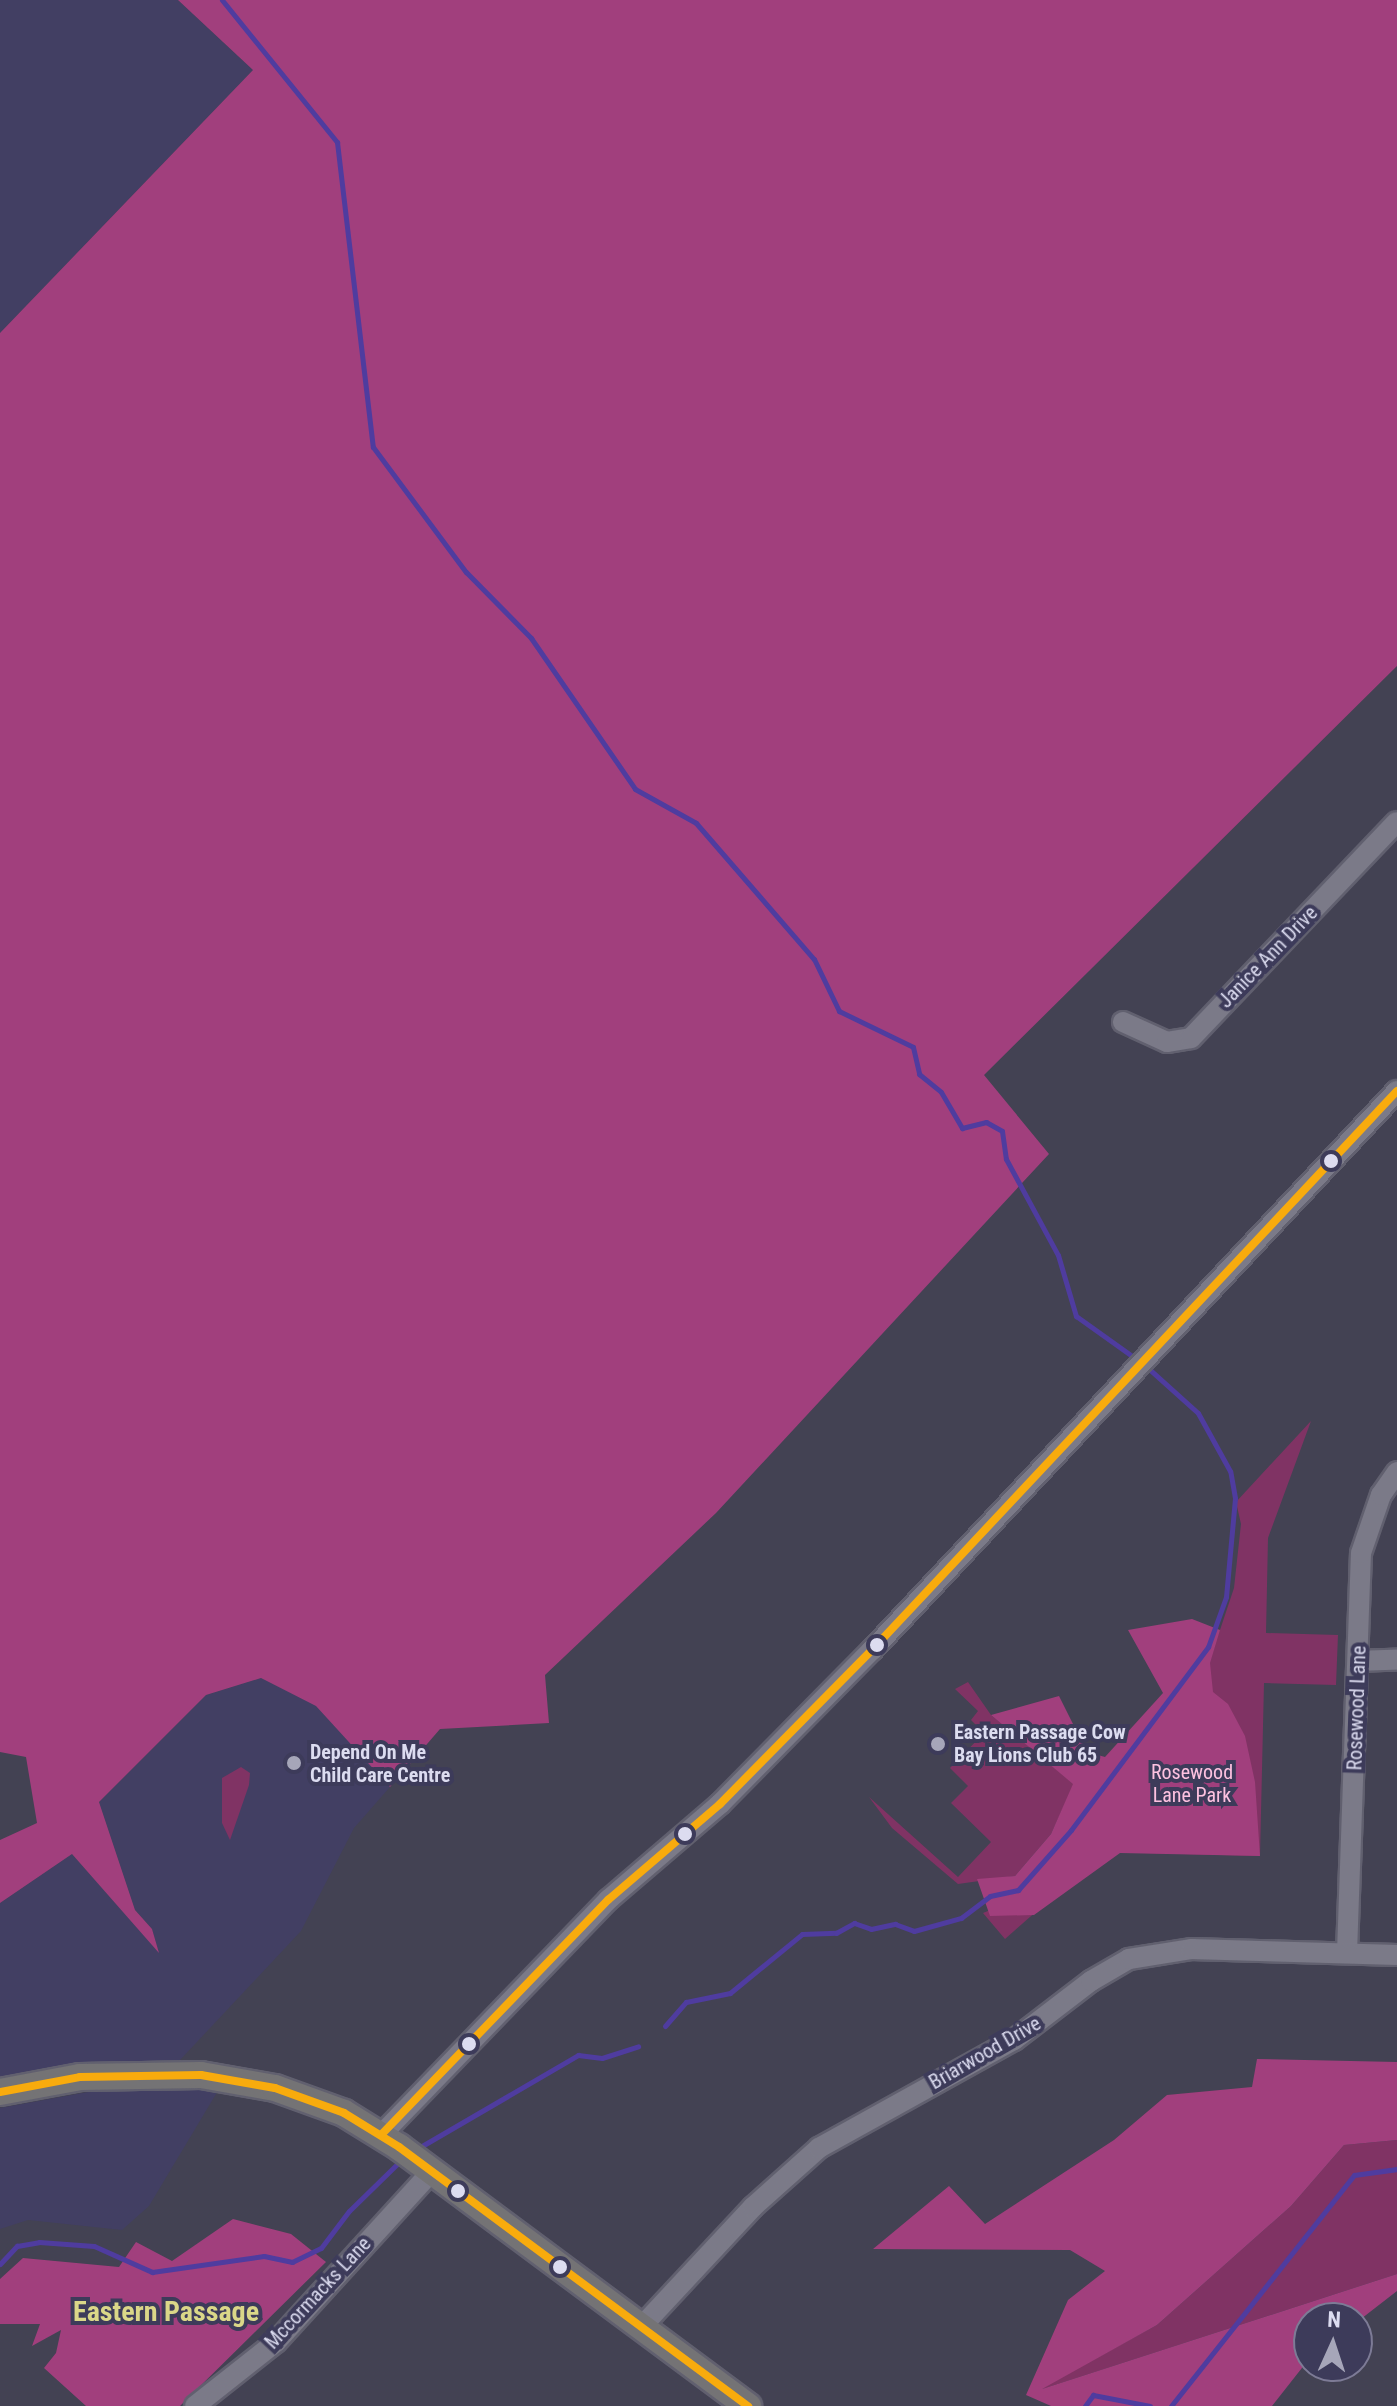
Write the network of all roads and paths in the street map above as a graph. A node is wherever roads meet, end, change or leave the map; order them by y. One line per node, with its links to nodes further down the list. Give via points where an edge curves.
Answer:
1 (1397, 822): 2 (street, Janice Ann Drive, via 1191,1038 1164,1042)
2 (1123, 1022)
3 (1397, 1091): 10 (street, Mccormacks Lane, via 720,1804 608,1900)
4 (1397, 1472): 6 (street, Rosewood Lane, via 1381,1495 1361,1553)
5 (1397, 1660): 6 (street)
6 (1359, 1661): 7 (street, Rosewood Lane)
7 (1347, 1953): 8 (street, Briarwood Drive); 11 (street, Briarwood Drive, via 1166,1949 1129,1959 1014,2040 819,2148 753,2207)
8 (1397, 1955)
9 (0, 2092): 10 (main road, via 80,2077 201,2075 304,2097)
10 (408, 2154): 11 (main road); 12 (street, Mccormacks Lane, via 276,2342)
11 (643, 2325): 13 (main road)
12 (195, 2406)
13 (748, 2406)

